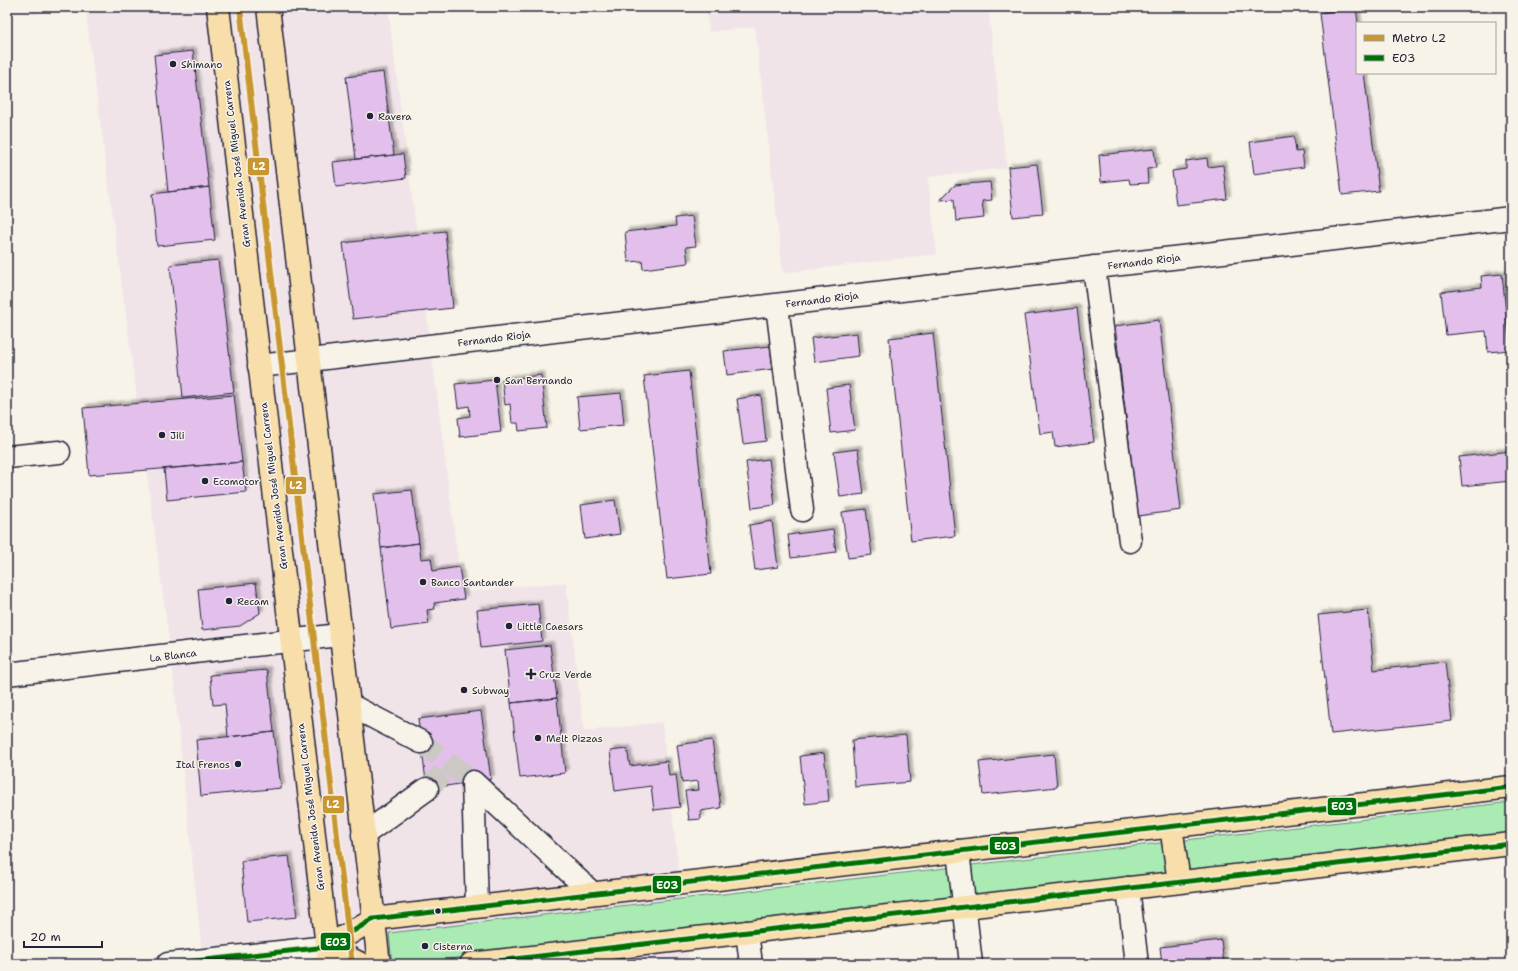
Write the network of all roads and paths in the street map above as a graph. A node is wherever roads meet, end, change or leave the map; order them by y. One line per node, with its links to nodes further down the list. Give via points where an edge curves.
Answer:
1 (218, 7): 7 (main road, Gran Avenida José Miguel Carrera)
2 (268, 7): 6 (main road)
3 (1511, 218): 4 (street, Fernando Rioja)
4 (1094, 267): 5 (street, Fernando Rioja); 11 (street)
5 (777, 305): 6 (street, Fernando Rioja); 10 (street, Fernando Rioja)
6 (308, 360): 7 (street, Fernando Rioja); 12 (main road)
7 (259, 366): 13 (main road, Gran Avenida José Miguel Carrera)
8 (59, 452): 9 (street)
9 (7, 457)
10 (802, 510)
11 (1130, 541)
12 (339, 635): 13 (street, La Blanca); 15 (main road)
13 (290, 640): 14 (street, La Blanca); 30 (main road, Gran Avenida José Miguel Carrera)
14 (7, 674)
15 (348, 704): 16 (street); 20 (main road)
16 (421, 742)
17 (1511, 787): 19 (main road)
18 (427, 789): 20 (street)
19 (1170, 826): 22 (main road); 23 (main road)
20 (363, 835): 28 (main road)
21 (1511, 844): 23 (main road)
22 (958, 851): 25 (main road); 27 (street)
23 (1179, 882): 24 (main road)
24 (1128, 888): 27 (main road); 38 (street)
25 (592, 893): 26 (main road); 26 (street, via 473,782)
26 (477, 906): 28 (main road)
27 (965, 907): 29 (main road); 37 (street)
28 (373, 919): 30 (main road); 34 (main road)
29 (747, 932): 31 (main road); 36 (street)
30 (328, 955): 32 (street); 33 (main road)
31 (506, 962): 35 (main road)
32 (168, 964)
33 (361, 964)
34 (379, 964)
35 (471, 964)
36 (751, 964)
37 (971, 964)
38 (1137, 964)

